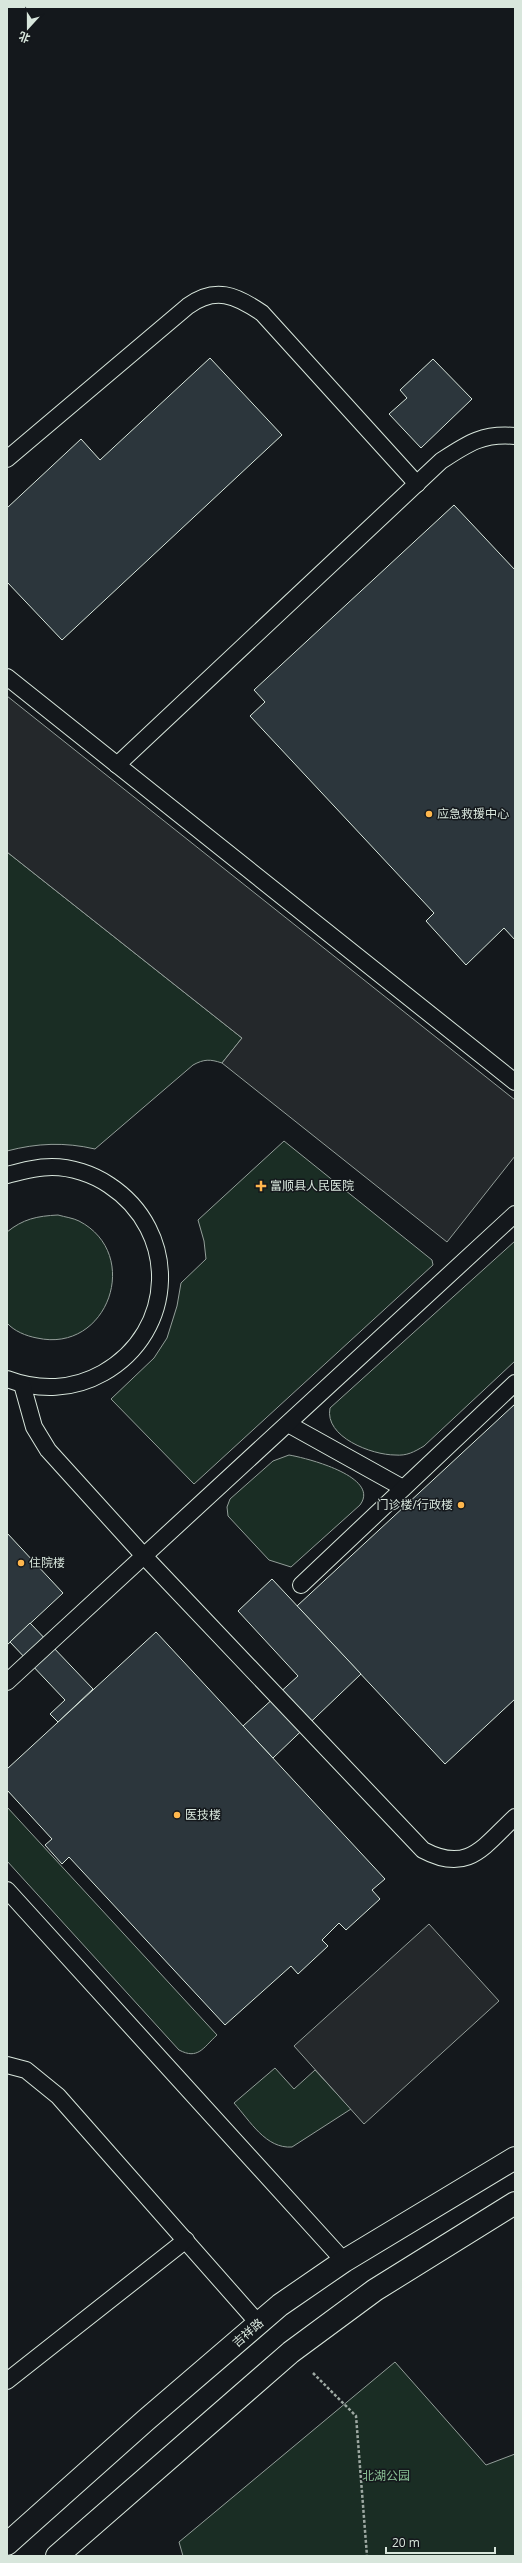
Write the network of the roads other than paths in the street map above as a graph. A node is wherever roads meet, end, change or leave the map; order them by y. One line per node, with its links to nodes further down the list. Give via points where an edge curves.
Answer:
1 (515, 436): 3 (lane, via 498,434 474,439 440,461)
2 (7, 460): 3 (lane, via 188,306 199,298 214,293 248,303 262,313)
3 (417, 484): 5 (lane)
4 (7, 678): 5 (lane)
5 (117, 765): 6 (lane)
6 (515, 1082)
7 (7, 1175): 9 (lane, via 28,1169 53,1167 77,1170 100,1179 121,1193 138,1211 151,1232 159,1256 161,1281 157,1305 148,1328 134,1349 116,1366 95,1378 71,1386 46,1388)
8 (515, 1214): 11 (lane)
9 (14, 1382): 13 (lane, via 34,1427 48,1450)
10 (515, 1383): 12 (lane)
11 (288, 1424): 12 (lane); 13 (lane)
12 (403, 1488): 14 (lane)
13 (144, 1556): 15 (lane); 16 (lane, via 422,1850 440,1859 456,1861 476,1853)
14 (301, 1585)
15 (7, 1682)
16 (515, 1817)
17 (7, 1890): 22 (lane)
18 (7, 2065): 21 (lane, via 26,2070 58,2096)
19 (515, 2158): 22 (main road, 吉祥路)
20 (515, 2203): 26 (main road, via 376,2290 292,2352)
21 (186, 2240): 23 (lane); 24 (lane)
22 (344, 2260): 23 (main road, 吉祥路, via 280,2305)
23 (259, 2324): 25 (main road, 吉祥路)
24 (7, 2381)
25 (7, 2544)
26 (57, 2556)

